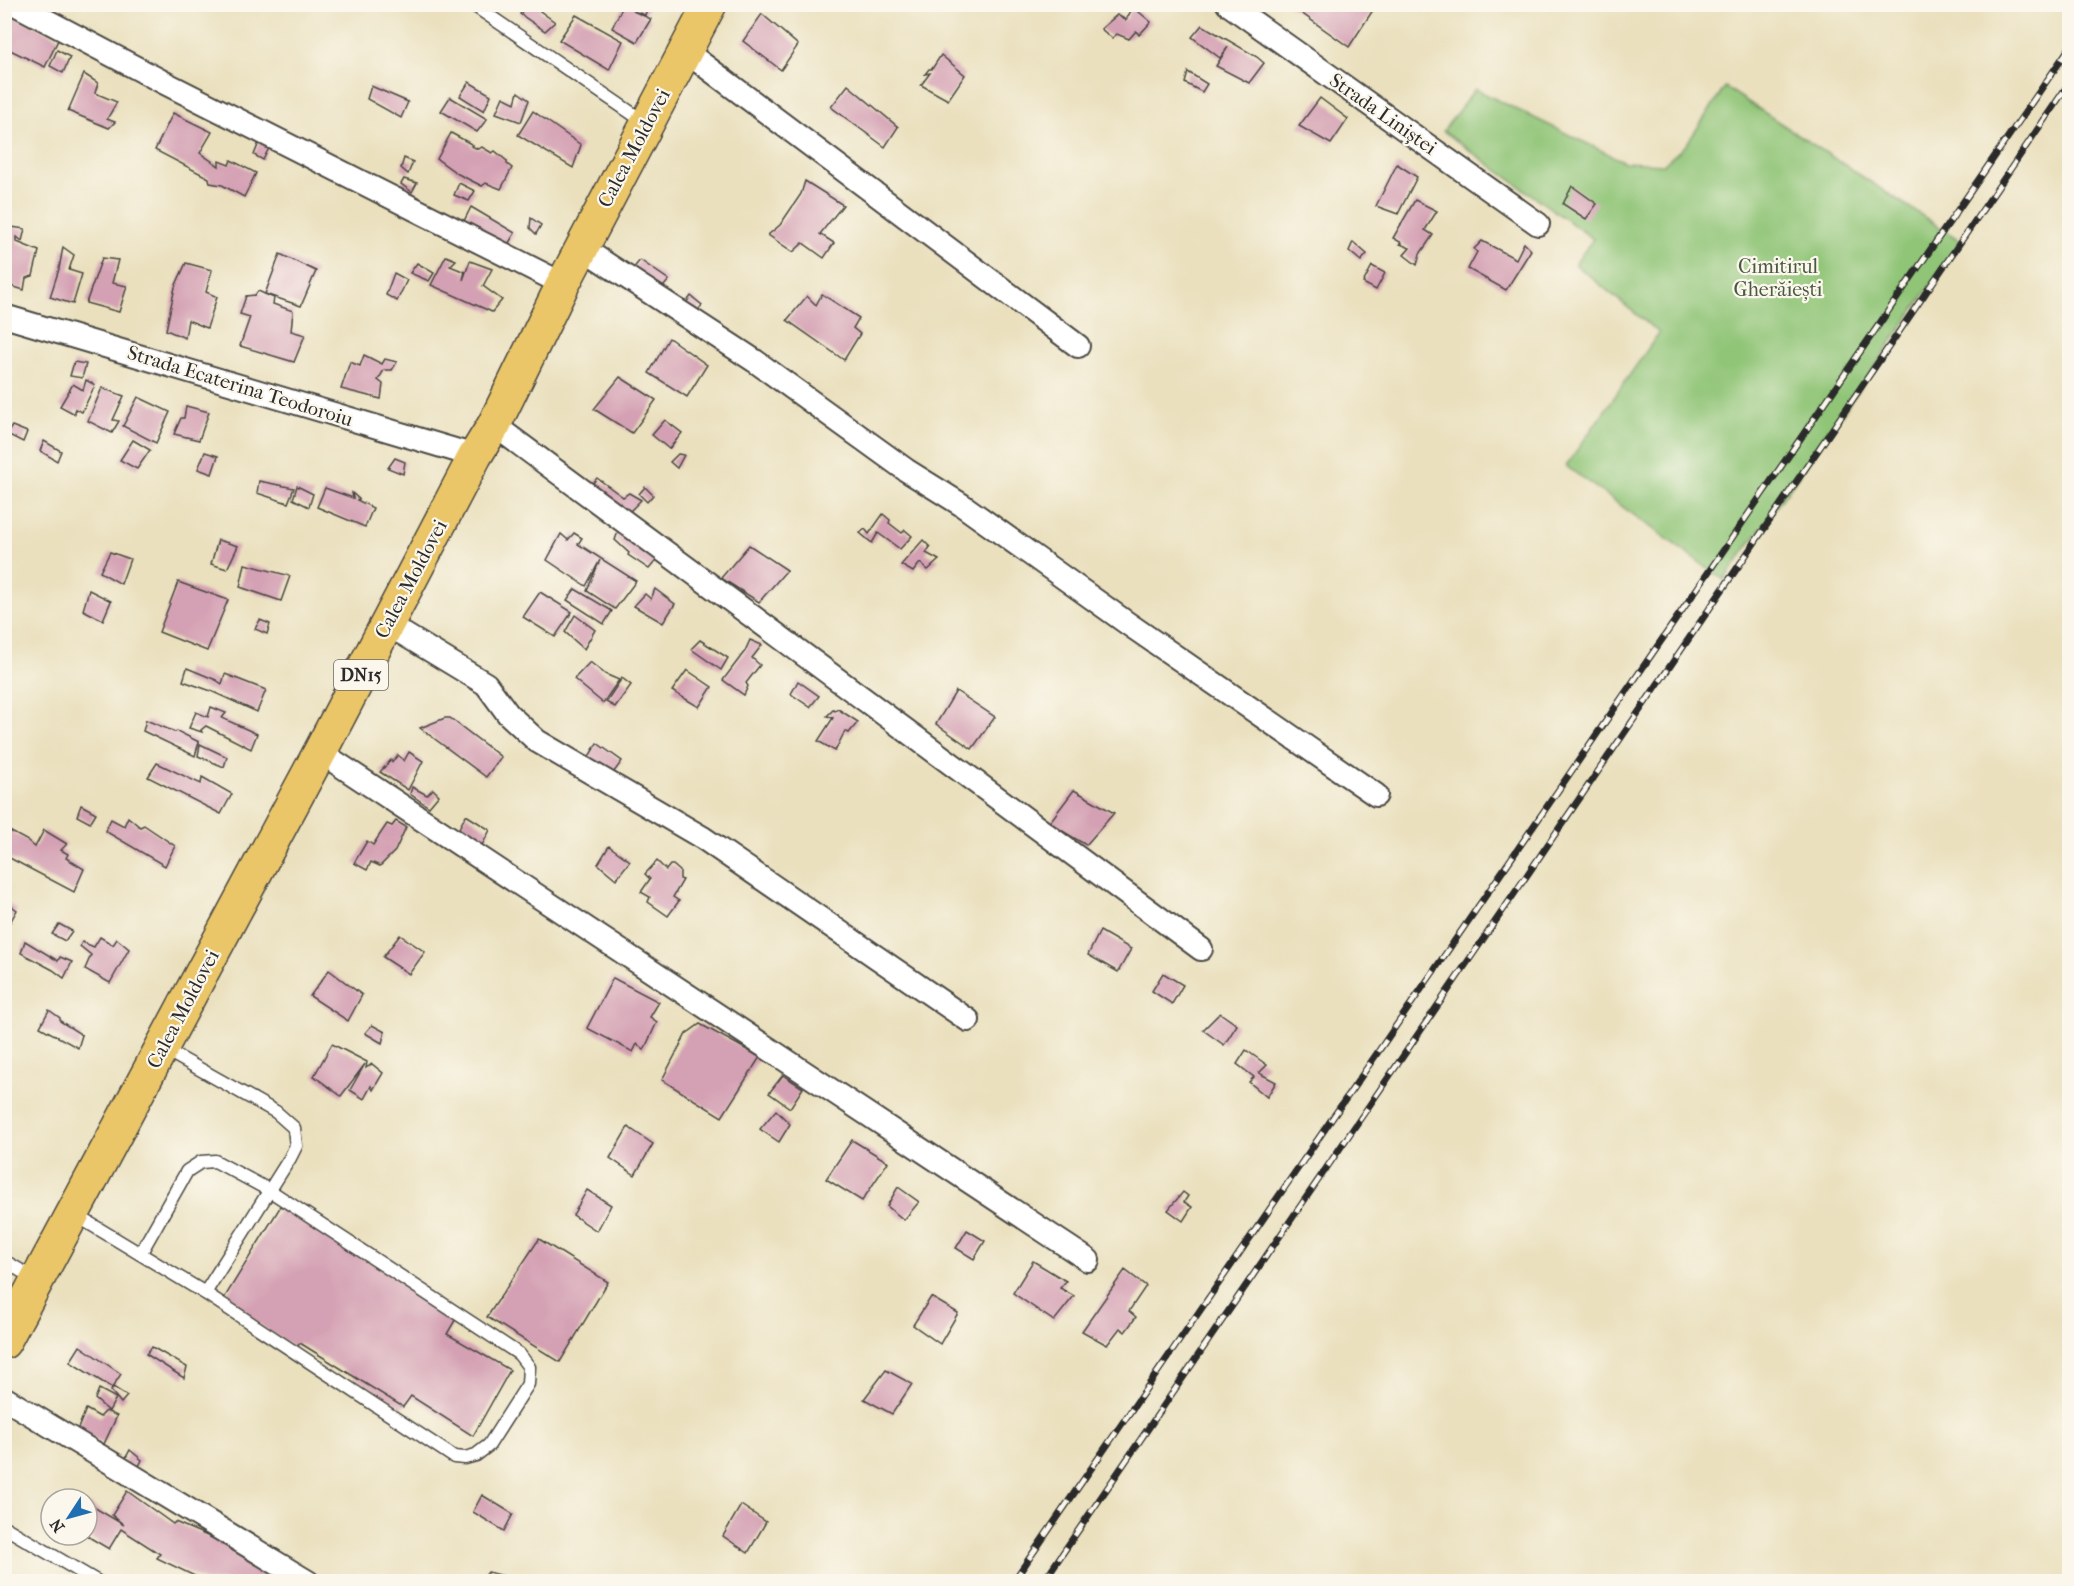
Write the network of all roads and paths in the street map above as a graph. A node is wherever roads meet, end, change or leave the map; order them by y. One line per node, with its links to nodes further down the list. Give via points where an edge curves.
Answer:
1 (15, 4): 9 (street)
2 (472, 4): 6 (lane)
3 (710, 4): 5 (main road, Calea Moldovei / DN15)
4 (1228, 4): 7 (street, Strada Liniștei)
5 (685, 51): 6 (main road, Calea Moldovei / DN15); 11 (street)
6 (647, 123): 8 (main road, Calea Moldovei / DN15)
7 (1538, 224)
8 (582, 248): 9 (main road, Calea Moldovei / DN15); 16 (street, via 755,361)
9 (563, 284): 12 (main road, Calea Moldovei / DN15)
10 (4, 316): 13 (street, Strada Ecaterina Teodoroiu)
11 (1078, 346)
12 (494, 425): 13 (main road, Calea Moldovei / DN15); 17 (street)
13 (475, 456): 14 (main road, Calea Moldovei / DN15)
14 (387, 624): 15 (main road, Calea Moldovei / DN15); 18 (street, via 486,684 508,714 537,741 703,838)
15 (320, 752): 19 (main road, Calea Moldovei / DN15); 23 (street)
16 (1376, 795)
17 (1201, 949)
18 (968, 1020)
19 (162, 1048): 20 (lane, via 276,1112 294,1128 296,1146); 21 (main road, Calea Moldovei / DN15)
20 (269, 1191): 22 (lane, via 215,1161 201,1162 187,1171); 26 (lane); 26 (lane, via 519,1354 529,1367 528,1384 489,1445 476,1455 454,1457)
21 (73, 1214): 22 (lane); 25 (main road, Calea Moldovei / DN15)
22 (140, 1254): 26 (lane)
23 (1088, 1260)
24 (4, 1261): 25 (lane)
25 (38, 1281): 27 (main road, Calea Moldovei / DN15)
26 (205, 1293)
27 (4, 1342)
28 (4, 1398): 31 (street)
29 (4, 1527): 30 (lane)
30 (98, 1581)
31 (308, 1581)

